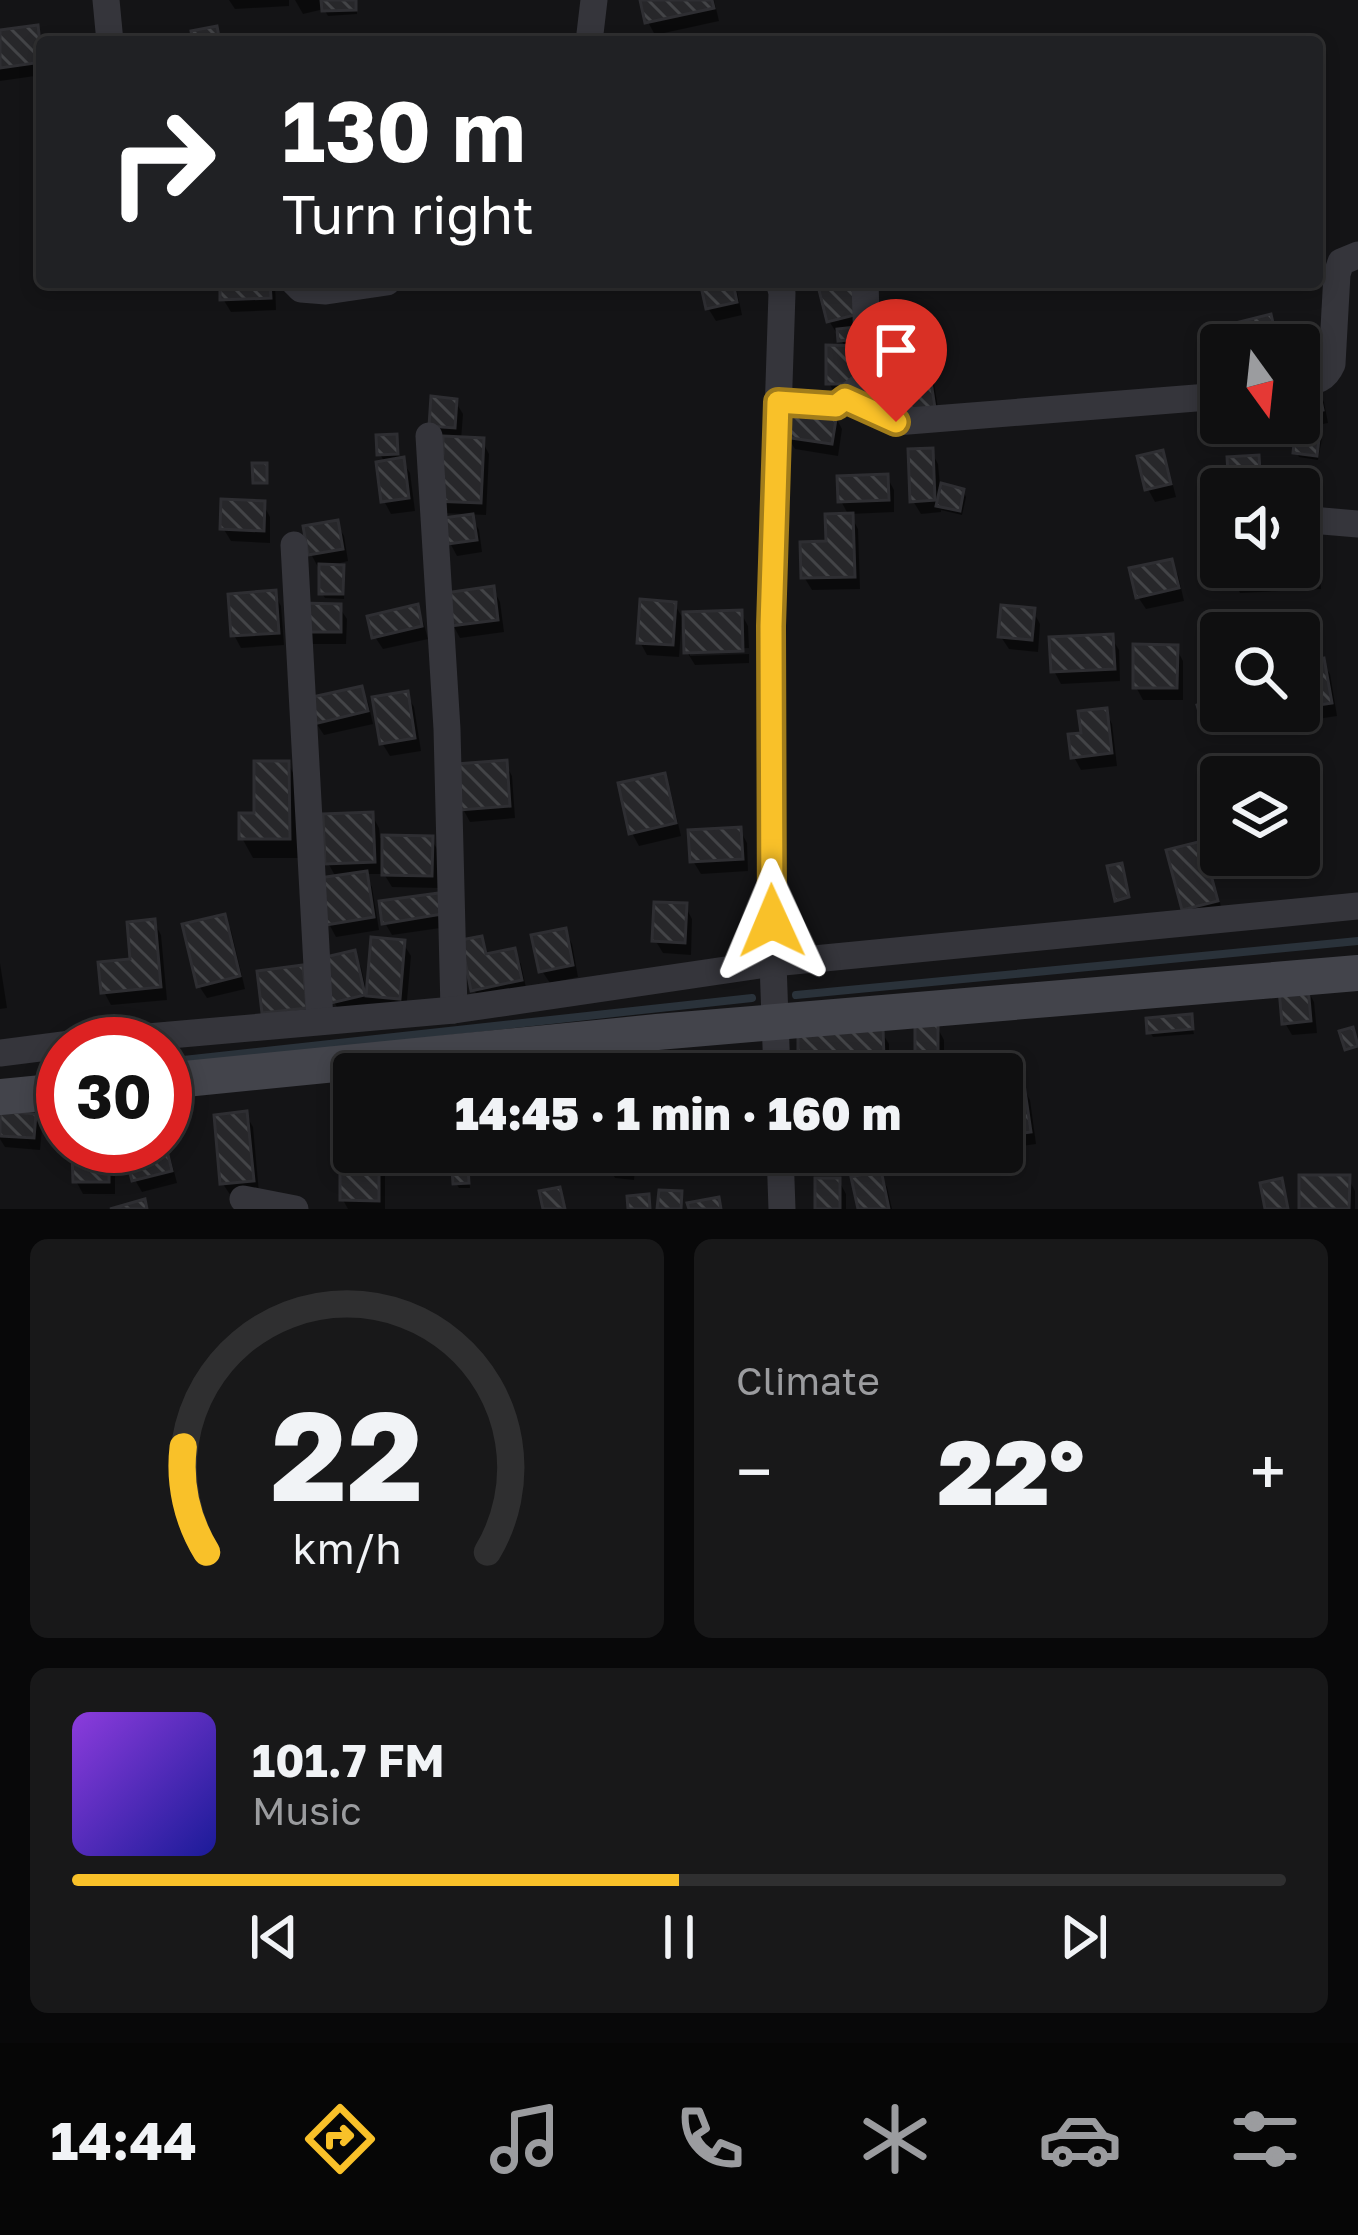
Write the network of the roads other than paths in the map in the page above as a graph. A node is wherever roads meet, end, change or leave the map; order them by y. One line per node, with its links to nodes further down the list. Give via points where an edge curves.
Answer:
1 (106, 0): 3 (street)
2 (594, 0): 4 (street)
3 (109, 36)
4 (590, 36)
5 (1358, 255): 10 (street, via 1341,262 1337,274 1332,364)
6 (300, 288): 7 (street)
7 (346, 288)
8 (781, 288): 13 (street)
9 (866, 288): 12 (street, via 868,381)
10 (1320, 379)
11 (1200, 398): 12 (street, via 896,422)
12 (845, 399): 13 (street, via 836,406)
13 (778, 402): 19 (street)
14 (429, 436): 21 (street)
15 (1320, 521): 16 (street)
16 (1358, 524)
17 (294, 545): 22 (street)
18 (1358, 906): 19 (street)
19 (773, 963): 21 (street); 23 (street)
20 (1358, 973): 23 (street)
21 (454, 1010): 22 (street)
22 (320, 1021): 24 (street)
23 (776, 1024): 27 (street); 28 (street)
24 (192, 1033)
25 (36, 1048): 26 (street)
26 (0, 1053)
27 (777, 1053)
28 (192, 1078)
29 (36, 1094): 30 (street)
30 (0, 1097)
31 (781, 1173): 34 (street)
32 (243, 1199): 33 (street)
33 (295, 1209)
34 (782, 1209)

